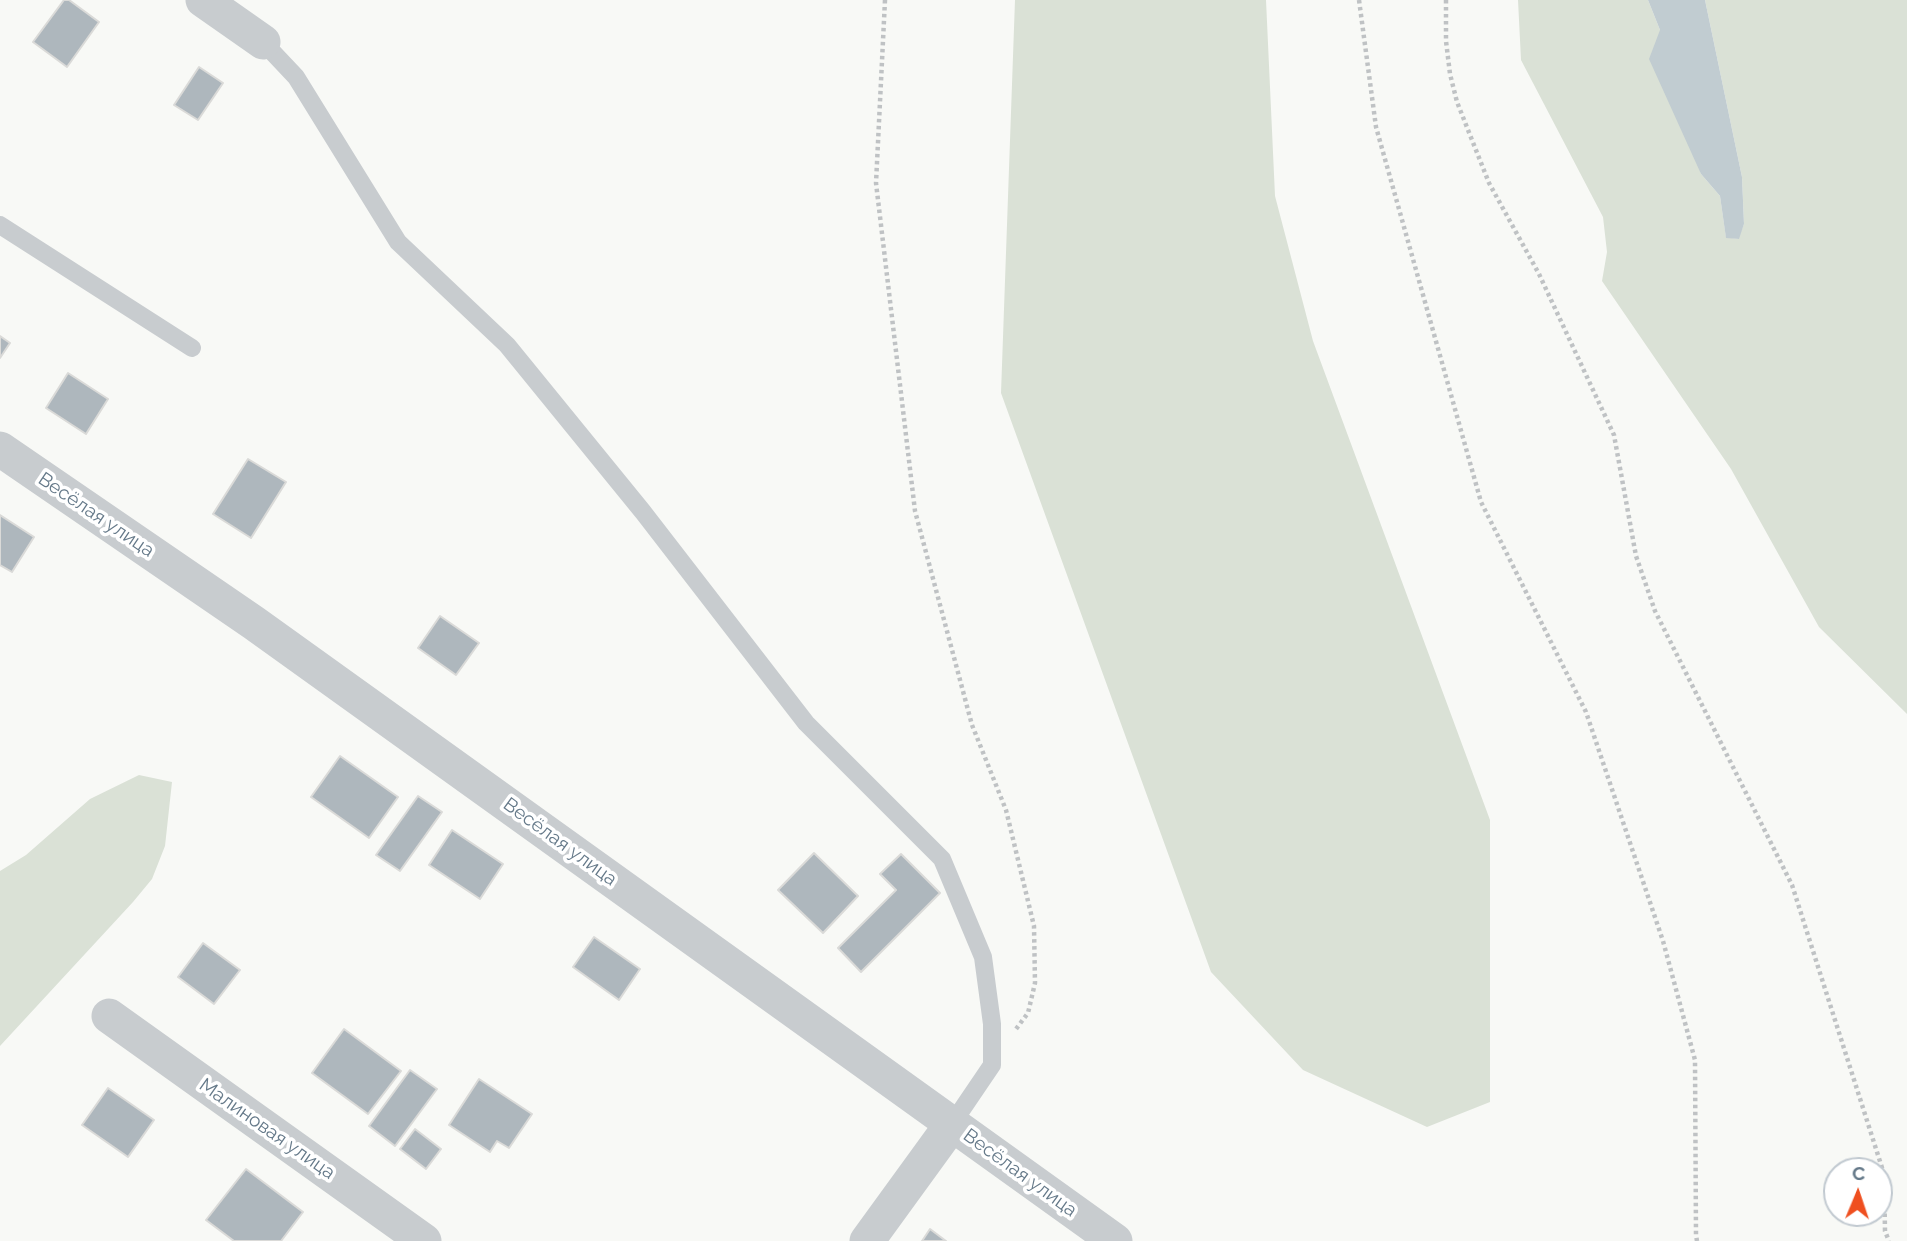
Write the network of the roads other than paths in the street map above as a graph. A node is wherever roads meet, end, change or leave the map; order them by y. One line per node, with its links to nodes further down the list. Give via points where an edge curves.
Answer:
1 (202, 0): 2 (street)
2 (263, 42): 7 (lane, via 296,77 398,242 508,345 806,723 942,859 984,957 992,1024 992,1065)
3 (0, 226): 4 (lane)
4 (192, 348)
5 (0, 449): 7 (street, Весёлая улица, via 265,631)
6 (109, 1016): 8 (street, Малиновая улица)
7 (952, 1124): 9 (street); 10 (street, Весёлая улица)
8 (424, 1241)
9 (867, 1241)
10 (1115, 1241)

